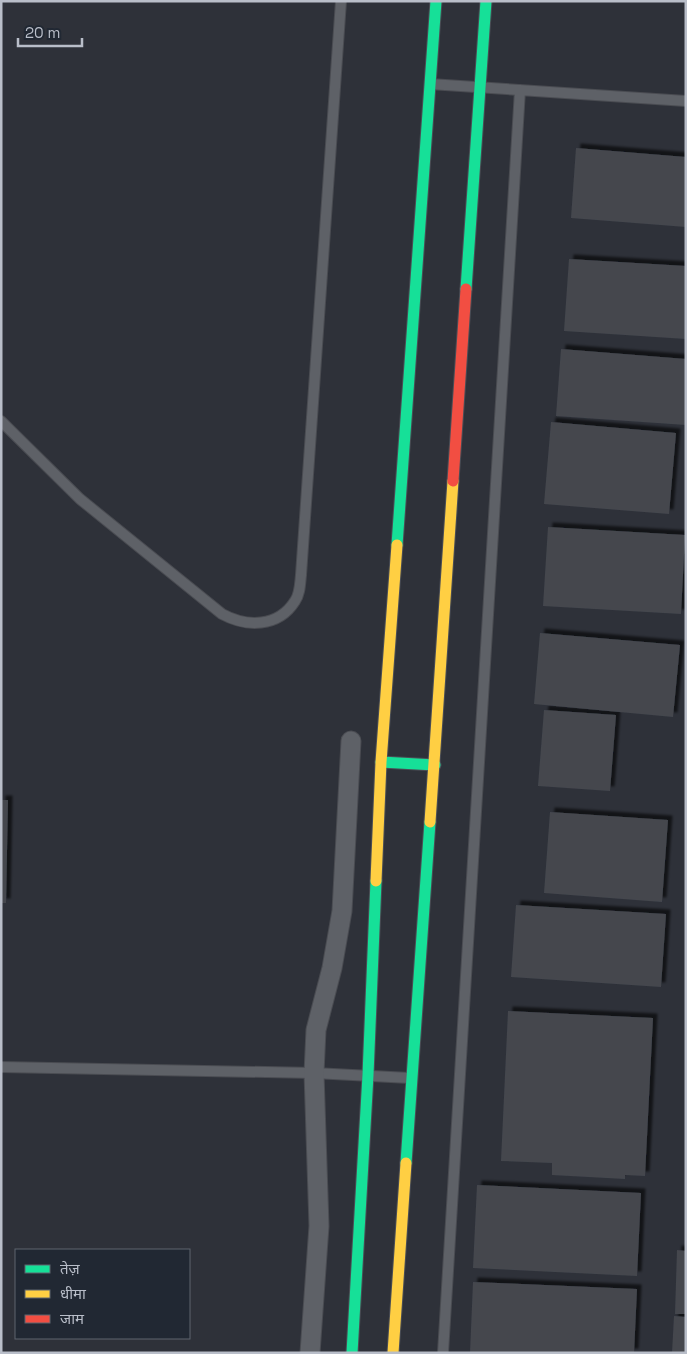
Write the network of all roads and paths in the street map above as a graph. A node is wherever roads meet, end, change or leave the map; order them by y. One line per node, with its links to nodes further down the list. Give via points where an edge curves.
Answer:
1 (341, 1): 8 (lane, via 301,575 294,602 275,618 260,623 241,623 222,614 80,500)
2 (436, 1): 4 (main road)
3 (486, 1): 5 (main road)
4 (430, 84): 5 (lane); 10 (main road)
5 (480, 88): 6 (lane); 11 (main road)
6 (520, 90): 7 (lane); 19 (lane)
7 (686, 101)
8 (1, 421)
9 (352, 741): 13 (street, via 342,911 316,1030)
10 (381, 762): 11 (main road); 14 (main road)
11 (435, 765): 15 (main road)
12 (1, 1067): 13 (lane)
13 (314, 1073): 14 (lane); 16 (street, via 319,1226)
14 (368, 1075): 15 (lane); 17 (main road)
15 (411, 1078): 18 (main road)
16 (310, 1353)
17 (352, 1353)
18 (393, 1353)
19 (443, 1353)

